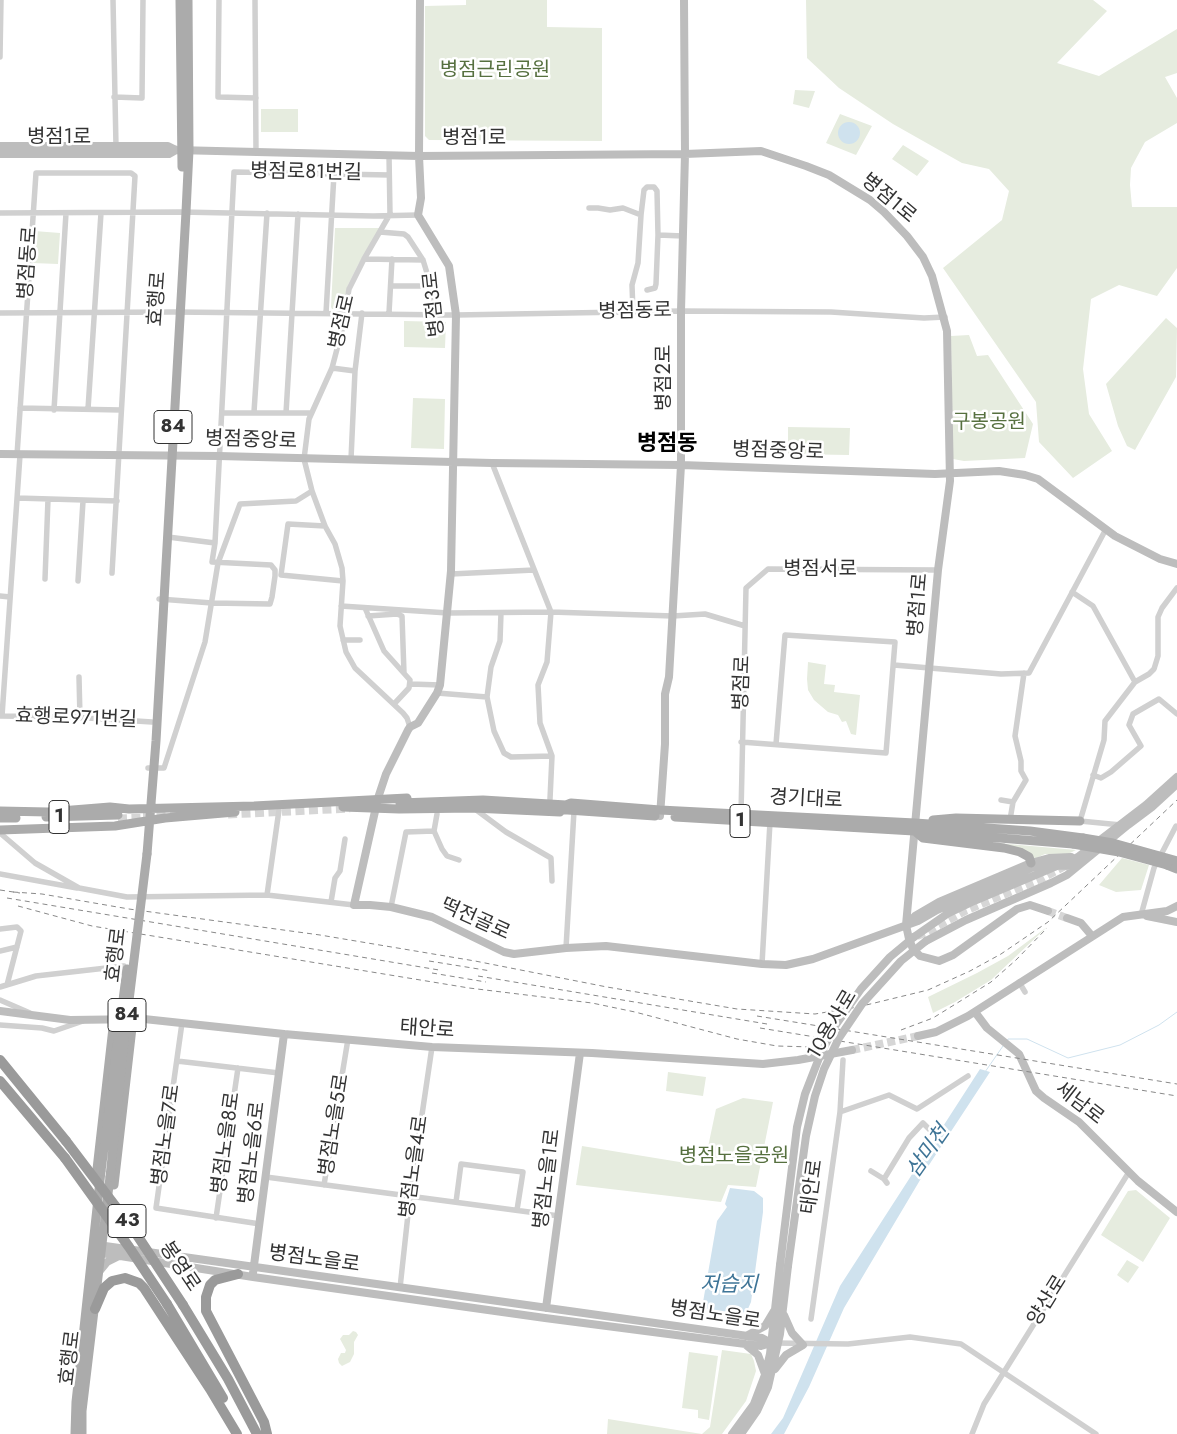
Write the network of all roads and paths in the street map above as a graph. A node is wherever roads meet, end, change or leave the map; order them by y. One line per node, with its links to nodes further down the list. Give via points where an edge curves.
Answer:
1 (1, 0): 10 (street)
2 (114, 0): 11 (street)
3 (143, 0): 11 (street, via 142,98)
4 (180, 0): 15 (main road, 효행로 / 84)
5 (188, 0): 15 (main road, 효행로 / 84)
6 (219, 0): 12 (street, via 218,97)
7 (255, 0): 12 (street)
8 (420, 0): 20 (street)
9 (684, 0): 18 (street, 병점2로)
10 (0, 57)
11 (114, 97): 14 (street)
12 (256, 98): 16 (street)
13 (0, 146): 14 (street, 병점1로)
14 (116, 146): 15 (street, 병점1로, via 168,146)
15 (183, 150): 16 (street, 병점1로); 17 (street, 병점1로, via 169,154); 25 (main road, 효행로 / 84)
16 (256, 152): 19 (street, 병점1로)
17 (0, 154)
18 (685, 154): 20 (street, 병점1로); 39 (street, 병점2로); 63 (street, 병점1로, via 760,151 844,183 884,212 915,246 932,276)
19 (389, 155): 20 (street, 병점1로); 22 (street)
20 (419, 156): 35 (street, via 421,198)
21 (334, 174): 22 (street, 병점로81번길); 31 (street, 병점로81번길, via 234,172); 33 (street)
22 (389, 175): 34 (street)
23 (589, 208): 36 (street, via 623,208)
24 (32, 212): 26 (street); 27 (street); 30 (street, 병점동로, via 36,174 131,173 135,176); 58 (street, 병점동로)
25 (183, 212): 30 (street); 31 (street); 48 (main road, 효행로 / 84)
26 (0, 213)
27 (66, 213): 28 (street); 52 (street, 병점동로)
28 (101, 213): 30 (street); 59 (street)
29 (267, 213): 31 (street); 32 (street); 53 (street)
30 (132, 214): 47 (street)
31 (233, 214): 49 (street)
32 (298, 214): 33 (street); 54 (street)
33 (333, 214): 34 (street); 55 (street)
34 (390, 214): 35 (street); 37 (street, 병점로)
35 (418, 215): 62 (street, 병점3로, via 449,266)
36 (640, 215): 38 (street, via 644,190 654,187 657,192); 50 (street, via 638,263 632,285)
37 (380, 232): 40 (street, 병점로); 42 (street, via 406,235)
38 (658, 235): 39 (street); 45 (street, via 656,284 655,288)
39 (683, 236): 46 (street, 병점2로)
40 (364, 259): 41 (street); 60 (street, 병점로, via 349,289)
41 (392, 259): 42 (street); 43 (street)
42 (422, 260): 44 (street)
43 (391, 286): 44 (street); 57 (street)
44 (431, 286): 61 (street)
45 (646, 290)
46 (681, 311): 50 (street, 병점동로); 63 (street, 병점동로); 83 (street, 병점2로)
47 (128, 312): 48 (street, 병점동로); 59 (street, 병점동로); 69 (street)
48 (177, 312): 49 (street, 병점동로); 76 (main road, 효행로 / 84)
49 (227, 312): 53 (street, 병점동로); 70 (street)
50 (633, 312): 62 (street, 병점동로)
51 (0, 313): 58 (street, 병점동로)
52 (60, 313): 58 (street, 병점동로); 59 (street, 병점동로); 68 (street)
53 (261, 313): 54 (street, 병점동로); 71 (street)
54 (292, 313): 55 (street, 병점동로); 72 (street)
55 (326, 313): 60 (street, 병점동로)
56 (362, 313): 57 (street, 병점동로); 60 (street, 병점동로); 65 (street)
57 (389, 313): 61 (street, 병점동로)
58 (26, 314): 66 (street)
59 (95, 314): 67 (street)
60 (344, 314): 64 (street, 병점로)
61 (432, 315): 62 (street, 병점동로)
62 (456, 315): 81 (street, 병점3로)
63 (944, 317): 84 (street, 병점1로)
64 (332, 368): 65 (street); 73 (street, 병점로)
65 (355, 371): 80 (street)
66 (20, 408): 68 (street); 75 (street)
67 (88, 409): 68 (street); 69 (street)
68 (54, 410)
69 (121, 410): 77 (street)
70 (222, 412): 71 (street); 78 (street)
71 (254, 412): 72 (street)
72 (286, 412): 73 (street)
73 (311, 413): 79 (street, 병점로)
74 (0, 454): 75 (street, 병점중앙로)
75 (19, 455): 77 (street, 병점중앙로); 86 (street)
76 (169, 455): 77 (street, 병점중앙로); 78 (street, 병점중앙로); 92 (main road, 효행로 / 84); 107 (main road, 효행로 / 84)
77 (119, 456): 89 (street)
78 (219, 456): 79 (street, 병점중앙로); 93 (street)
79 (304, 459): 80 (street, 병점중앙로); 85 (street, 병점로)
80 (351, 459): 81 (street, 병점중앙로)
81 (454, 461): 82 (street, 병점중앙로); 99 (street, 병점3로)
82 (492, 463): 83 (street, 병점중앙로); 96 (street)
83 (681, 465): 84 (street, 병점중앙로); 115 (street, 병점2로)
84 (950, 473): 91 (street, 병점중앙로, via 999,472 1032,477 1050,486); 97 (street, 병점1로)
85 (312, 491): 90 (street, 병점로); 94 (street, via 296,501 240,504)
86 (17, 498): 87 (street); 106 (street)
87 (48, 499): 88 (street); 100 (street)
88 (83, 501): 89 (street); 101 (street)
89 (116, 501): 98 (street)
90 (325, 526): 102 (street, 병점로, via 338,555); 102 (street, via 288,524 282,575)
91 (1106, 530): 95 (street, 병점중앙로, via 1160,559); 104 (street)
92 (168, 537): 93 (street); 107 (main road, 효행로 / 84)
93 (215, 543): 94 (street, via 212,562)
94 (218, 563): 108 (street); 108 (street, via 271,565 275,576 270,604)
95 (1177, 564)
96 (534, 570): 99 (street); 111 (street)
97 (938, 570): 116 (street, 병점서로, via 768,569 746,588); 120 (street, 병점1로)
98 (112, 573)
99 (451, 574): 112 (street, 병점3로)
100 (45, 579)
101 (78, 581)
102 (343, 581): 109 (street, 병점로)
103 (1177, 588): 124 (street, via 1158,617 1158,656 1154,669)
104 (1072, 592): 122 (street, via 1029,673); 124 (street, via 1093,606)
105 (0, 596): 106 (street)
106 (10, 597): 131 (street)
107 (161, 599): 108 (street); 133 (main road, 효행로 / 84); 138 (main road, 효행로 / 84)
108 (212, 603): 138 (street, via 205,642 164,768)
109 (341, 606): 110 (street, 병점로); 117 (street, 병점로)
110 (365, 608): 112 (street, 병점로); 114 (street)
111 (551, 612): 113 (street, 병점로); 115 (street, 병점로); 137 (street, via 547,662 538,686 540,723)
112 (448, 613): 113 (street, 병점로); 126 (street, 병점3로)
113 (500, 613): 128 (street, via 500,641)
114 (368, 616): 121 (street, via 384,651); 121 (street, via 402,616)
115 (673, 616): 116 (street, 병점로, via 705,614); 152 (street, 병점2로, via 665,694)
116 (745, 626): 135 (street, 병점로)
117 (343, 640): 118 (street); 129 (street, 병점로, via 355,668)
118 (360, 640)
119 (894, 665): 120 (street); 136 (street, via 886,753); 136 (street, via 896,642 785,635)
120 (929, 668): 122 (street); 164 (street, 병점1로)
121 (404, 673): 125 (street)
122 (1024, 673): 144 (street, via 1014,736 1026,780)
123 (79, 677): 132 (street)
124 (1134, 682): 139 (street, via 1105,721 1104,740)
125 (411, 684): 126 (street); 129 (street)
126 (440, 685): 127 (street, 병점3로)
127 (438, 693): 128 (street); 134 (street, 병점3로, via 418,723)
128 (487, 697): 137 (street, via 494,730 504,753 510,756)
129 (394, 704): 134 (street, 병점로, via 407,718)
130 (1177, 714): 139 (street, via 1159,699 1133,714 1129,725 1140,746 1111,772 1101,778)
131 (1, 716): 132 (street, 효행로971번길)
132 (80, 718): 133 (street, 효행로971번길)
133 (152, 722): 138 (main road, 효행로 / 84)
134 (410, 727): 145 (street, via 386,774)
135 (741, 742): 136 (street); 154 (street, 병점로)
136 (776, 744)
137 (552, 756): 142 (street)
138 (151, 768): 147 (main road, 효행로 / 84)
139 (1094, 775): 157 (street)
140 (1177, 777): 161 (street)
141 (1177, 784): 162 (street, 10용사로)
142 (550, 799): 146 (main road, via 473,795); 149 (main road, via 566,801)
143 (1001, 800): 144 (street)
144 (1013, 802): 156 (street)
145 (377, 803): 146 (main road); 147 (main road); 150 (main road); 181 (street)
146 (399, 804): 148 (main road, 경기대로); 149 (main road, 경기대로 / 1, via 483,800 566,805)
147 (148, 808): 151 (main road); 158 (main road, 효행로 / 84)
148 (473, 808): 149 (main road, 경기대로, via 540,812); 177 (street, via 551,858)
149 (570, 809): 152 (main road, 경기대로 / 1); 192 (street)
150 (279, 810): 158 (main road); 179 (street)
151 (0, 811)
152 (660, 813): 154 (main road, 경기대로 / 1); 159 (main road, 경기대로 / 1)
153 (437, 814): 166 (street)
154 (741, 814): 164 (main road, 경기대로 / 1)
155 (0, 818): 160 (main road, 1, via 118,817)
156 (1010, 820): 157 (main road); 164 (main road, via 924,820)
157 (1080, 821): 161 (street)
158 (147, 822): 165 (main road); 169 (main road, 효행로 / 84)
159 (770, 822): 164 (main road, 경기대로 / 1); 194 (street)
160 (0, 824)
161 (1119, 825): 162 (street); 168 (street)
162 (1128, 825): 172 (street, 10용사로)
163 (1176, 826): 185 (street, via 1151,874)
164 (915, 827): 171 (main road, 경기대로 / 1, bridge, via 1030,832 1083,838); 173 (main road, via 923,838 1004,848 1029,857); 175 (main road, 경기대로 / 1, bridge, via 1074,844); 188 (street, 병점1로)
165 (0, 831): 178 (street, via 34,863)
166 (434, 831): 170 (street, via 447,856); 182 (street, via 406,832)
167 (345, 839): 180 (street)
168 (1084, 852): 173 (street); 174 (street)
169 (144, 854): 230 (main road, 효행로 / 84, bridge); 233 (main road, 효행로 / 84, bridge)
170 (459, 860)
171 (1177, 860)
172 (1083, 861): 174 (street, via 1071,866); 238 (street, 10용사로, bridge, via 1051,883 926,941 901,961 857,1011 835,1046 814,1096)
173 (1030, 863): 188 (street, via 939,902)
174 (1056, 866): 188 (street, via 1034,867); 238 (street, 10용사로, bridge, via 946,914 914,937 861,989 835,1026 805,1094 797,1127)
175 (1177, 869)
176 (0, 874): 178 (street)
177 (552, 881)
178 (80, 888): 179 (street, via 133,897)
179 (267, 895): 180 (street)
180 (331, 902): 181 (street)
181 (354, 905): 182 (street, 떡전골로)
182 (391, 908): 192 (street, 떡전골로, via 432,917 504,952 514,954)
183 (1177, 908): 185 (street); 187 (street)
184 (1048, 910): 188 (street, via 1030,905 1017,910 953,955 939,961 920,956 913,949)
185 (1141, 915): 187 (street); 190 (street, via 1123,917)
186 (1067, 918): 190 (street, via 1081,923)
187 (1175, 922)
188 (906, 925): 194 (street, 떡전골로, via 814,959)
189 (0, 929): 191 (street, via 17,927 21,930)
190 (1092, 936): 195 (street)
191 (17, 947): 193 (street); 196 (street)
192 (566, 948): 194 (street, 떡전골로, via 606,946)
193 (0, 951)
194 (762, 964)
195 (1019, 982): 198 (street); 201 (street)
196 (7, 985): 197 (street); 203 (street, via 36,976 124,966)
197 (0, 987)
198 (1025, 992)
199 (0, 1000): 202 (street)
200 (0, 1012): 202 (street, 태안로)
201 (975, 1012): 209 (street, via 936,1032); 224 (street, 세남로, via 1022,1058 1036,1091 1079,1122)
202 (36, 1016): 205 (street, 태안로)
203 (116, 1019): 204 (street, 태안로); 205 (street, 태안로); 233 (main road, via 96,1174)
204 (134, 1019): 206 (street, 태안로); 230 (main road, via 114,1184)
205 (86, 1020): 207 (street, via 54,1031)
206 (182, 1023): 208 (street, 태안로); 216 (street)
207 (0, 1025)
208 (284, 1034): 210 (street, 태안로); 218 (street, 병점노을6로)
209 (918, 1036)
210 (348, 1039): 211 (street, 태안로); 226 (street, 병점노을5로)
211 (432, 1047): 213 (street, 태안로); 227 (street, 병점노을4로)
212 (852, 1050): 213 (street, 태안로, via 763,1064)
213 (580, 1053): 232 (street, 병점노을1로)
214 (0, 1060): 268 (highway, 봉영로 / 43, bridge, via 124,1217 183,1305)
215 (844, 1060): 221 (street, 태안로)
216 (177, 1061): 217 (street, 병점노을7로); 234 (street, 병점노을7로, via 156,1208)
217 (238, 1068): 218 (street, 병점노을7로); 234 (street, 병점노을8로)
218 (280, 1073): 225 (street, 병점노을6로)
219 (968, 1076): 221 (street, via 917,1109 889,1095)
220 (0, 1081): 267 (highway, 봉영로 / 43, bridge, via 64,1158 129,1247 167,1304)
221 (840, 1112): 257 (street, 태안로)
222 (930, 1130): 223 (street, via 923,1122 885,1181)
223 (871, 1171)
224 (1129, 1172): 231 (street, 세남로); 262 (street, 양산로)
225 (266, 1177): 226 (street); 235 (street, 병점노을6로)
226 (324, 1185): 227 (street, 병점노을5로)
227 (410, 1196): 228 (street, 병점노을5로); 247 (street, 병점노을4로)
228 (456, 1202): 229 (street, 병점노을5로); 229 (street, via 461,1164 523,1172)
229 (517, 1210): 232 (street, 병점노을5로)
230 (106, 1212): 236 (main road, 효행로 / 84)
231 (1177, 1212)
232 (559, 1216): 252 (street, 병점노을1로)
233 (96, 1217): 236 (main road, 효행로 / 84)
234 (216, 1218): 235 (street, 병점노을7로)
235 (260, 1224): 240 (street, 병점노을6로)
236 (97, 1249): 237 (street, 병점노을로); 242 (main road, 효행로 / 84); 264 (main road, 효행로 / 84, via 76,1402)
237 (122, 1254): 239 (street, 병점노을로); 242 (street, via 107,1262)
238 (784, 1266): 254 (street, 10용사로)
239 (226, 1268): 240 (street, 병점노을로); 243 (street, 병점노을로)
240 (254, 1268): 241 (street, 병점노을로); 244 (street, 병점노을6로)
241 (279, 1271): 245 (street); 246 (street, 병점노을로)
242 (98, 1273): 253 (main road, 효행로 / 84)
243 (238, 1274): 244 (street, 병점노을로); 269 (highway, via 215,1280 210,1285 206,1311 264,1422)
244 (253, 1277): 245 (street, 병점노을로)
245 (278, 1280): 249 (street, 병점노을로)
246 (370, 1284): 247 (street, 병점노을로); 249 (street)
247 (400, 1288): 248 (street, 병점노을로)
248 (428, 1292): 250 (street); 251 (street, 병점노을로)
249 (367, 1293): 250 (street, 병점노을로)
250 (426, 1301): 256 (street, 병점노을로)
251 (514, 1304): 252 (street, 병점노을로); 256 (street)
252 (546, 1308): 255 (street, 병점노을로)
253 (95, 1309): 265 (main road, 효행로 / 84); 266 (highway, via 104,1288 112,1281 125,1278 139,1283)
254 (779, 1310): 259 (street, via 765,1326); 260 (street, 10용사로); 261 (street, via 792,1333)
255 (581, 1313): 258 (street, via 577,1319); 259 (street, 병점노을로)
256 (512, 1314): 258 (street, 병점노을로)
257 (811, 1319)
258 (579, 1322): 259 (street, 병점노을로)
259 (745, 1340): 260 (street, 병점노을로, via 762,1338); 263 (street)
260 (775, 1343): 261 (street); 263 (street, 10용사로)
261 (803, 1344): 262 (street, via 848,1344 910,1337 961,1344); 263 (street, via 786,1355)
262 (1004, 1372): 272 (street, 양산로, via 984,1404); 273 (street)
263 (769, 1373): 270 (street, 10용사로, via 754,1404); 271 (street, 10용사로, via 761,1405)
264 (75, 1434)
265 (82, 1434)
266 (237, 1434)
267 (243, 1434)
268 (257, 1434)
269 (267, 1434)
270 (732, 1434)
271 (741, 1434)
272 (972, 1434)
273 (1096, 1434)

